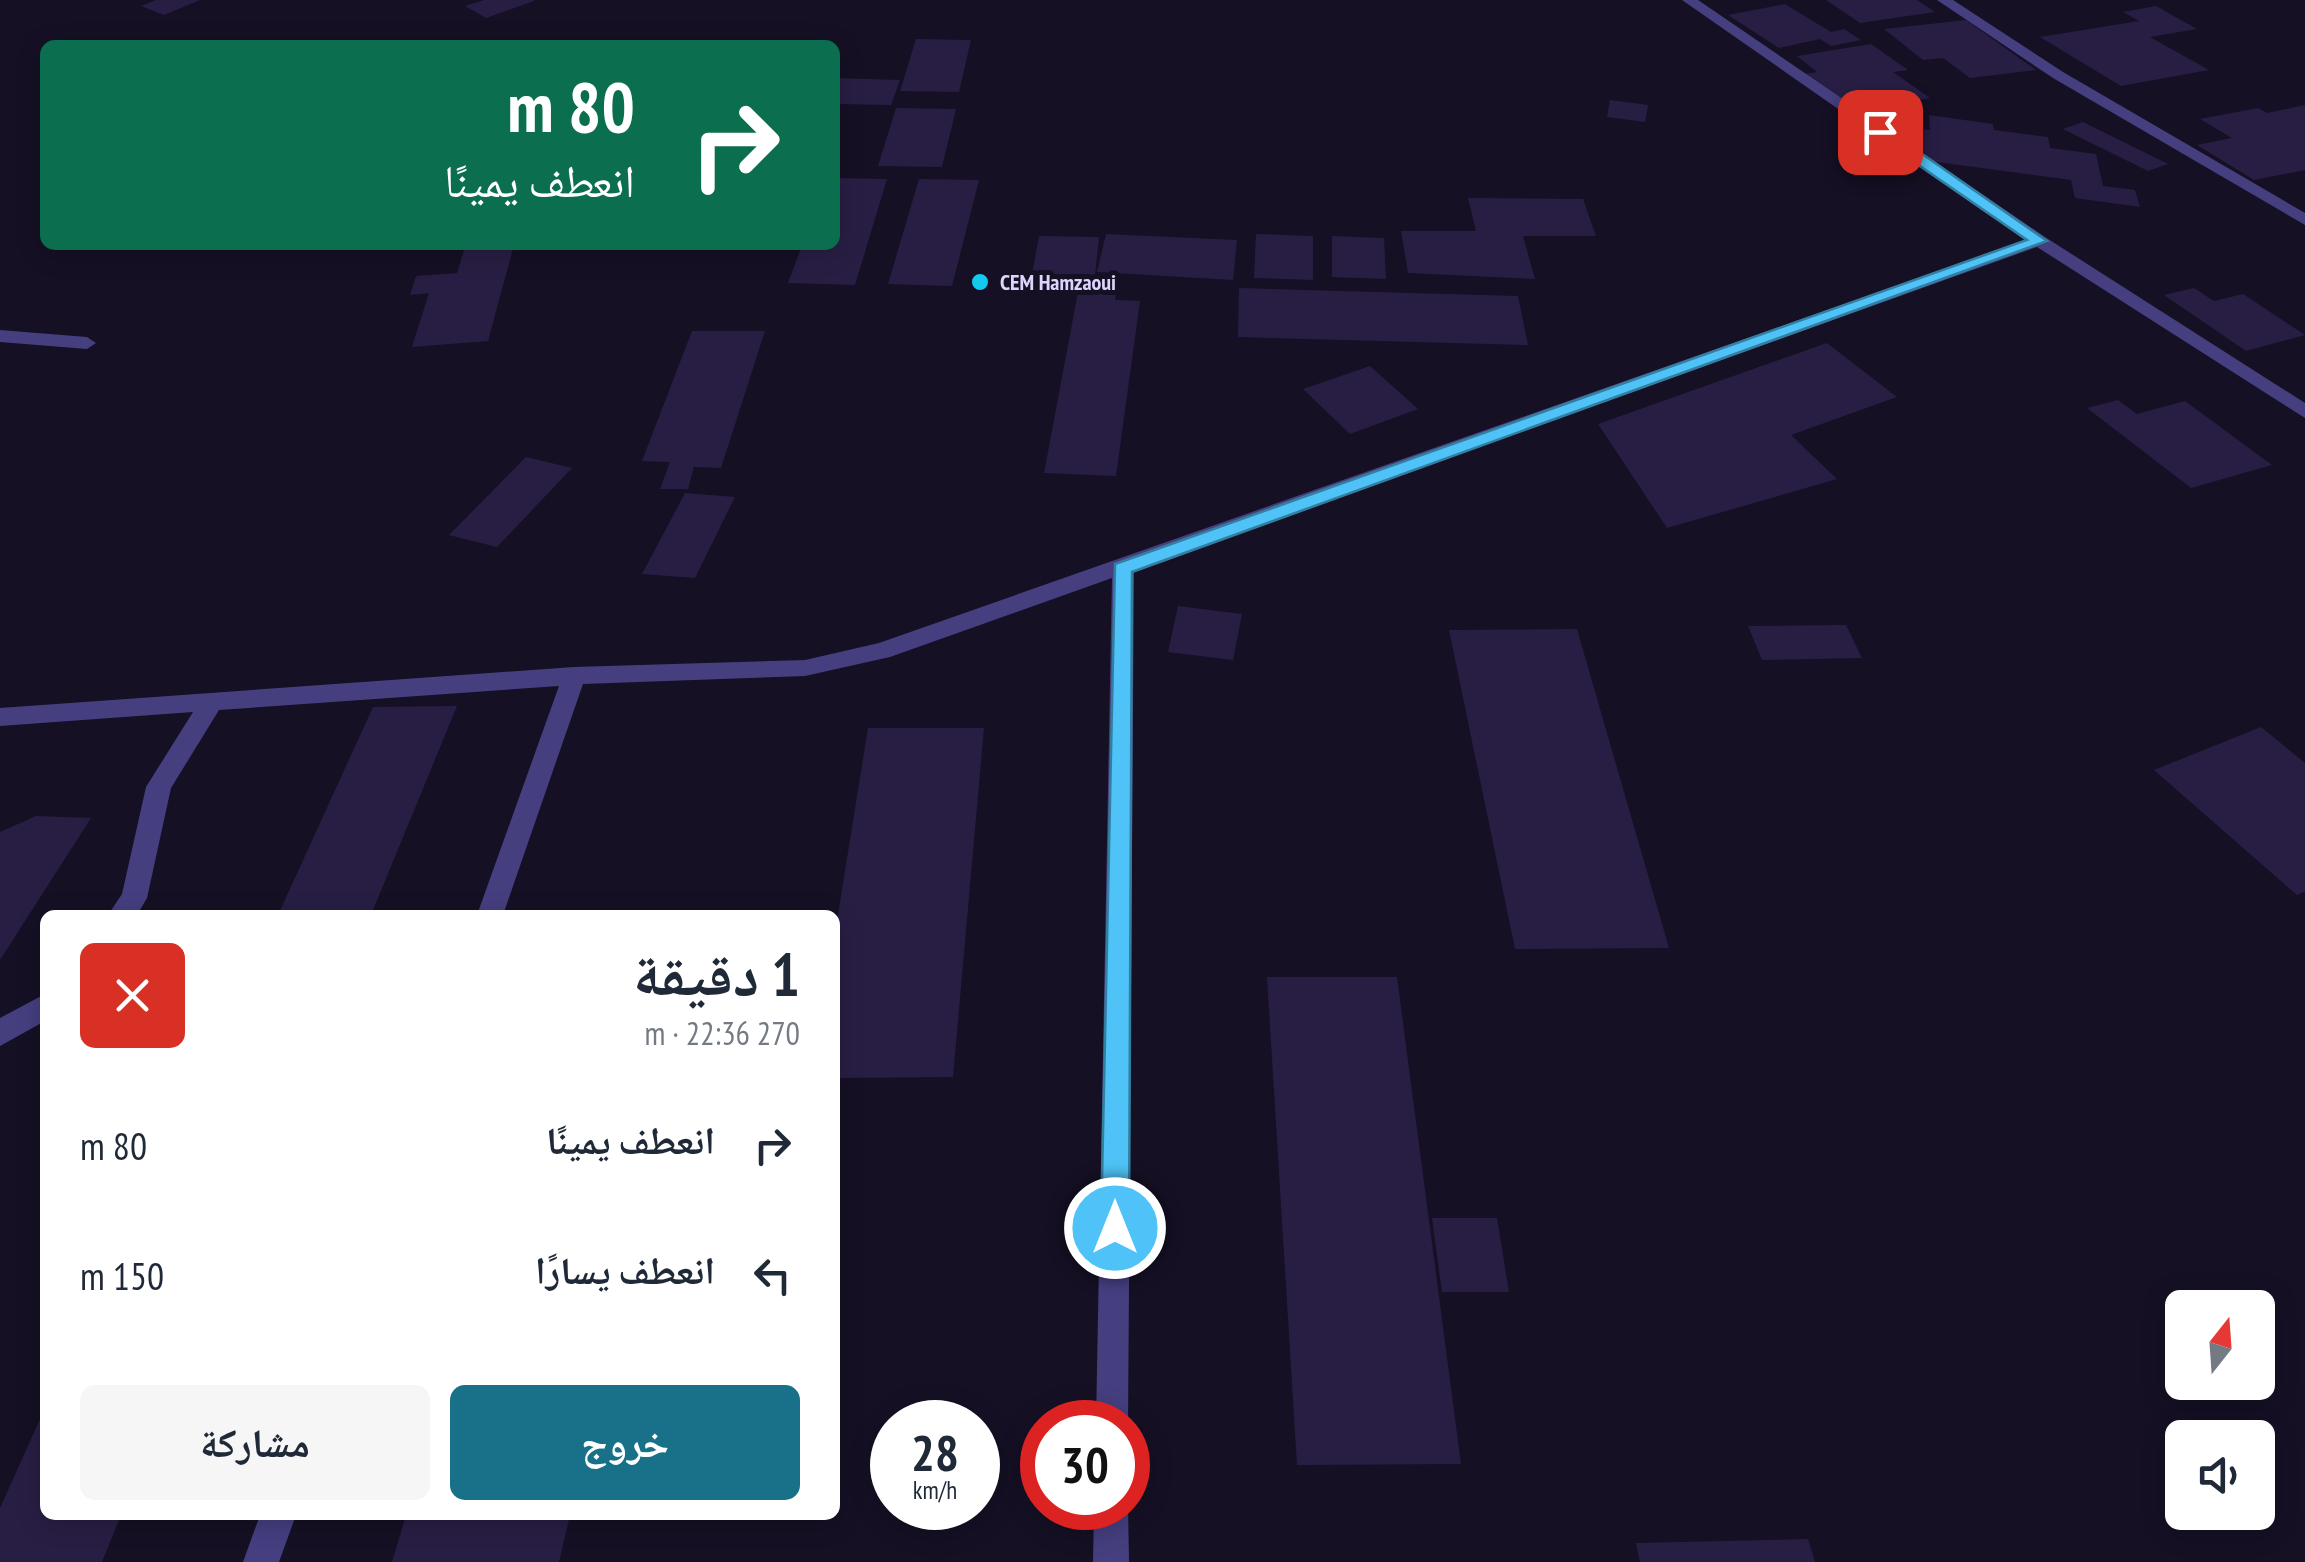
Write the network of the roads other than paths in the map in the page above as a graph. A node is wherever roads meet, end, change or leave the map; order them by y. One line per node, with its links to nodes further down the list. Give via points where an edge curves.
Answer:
1 (1689, 0): 4 (street)
2 (1944, 0): 3 (street)
3 (2305, 220)
4 (2039, 241): 7 (street); 8 (street)
5 (0, 336): 6 (street)
6 (87, 343)
7 (2305, 412)
8 (1122, 568): 9 (street, via 882,651 805,668); 16 (street)
9 (574, 676): 10 (street); 13 (street)
10 (212, 702): 11 (street); 12 (street, via 159,787 134,898)
11 (0, 717)
12 (125, 910)
13 (492, 910)
14 (40, 1009): 15 (street)
15 (0, 1033)
16 (1112, 1400)
17 (276, 1520): 19 (street)
18 (1112, 1530): 20 (street)
19 (261, 1562)
20 (1111, 1562)

